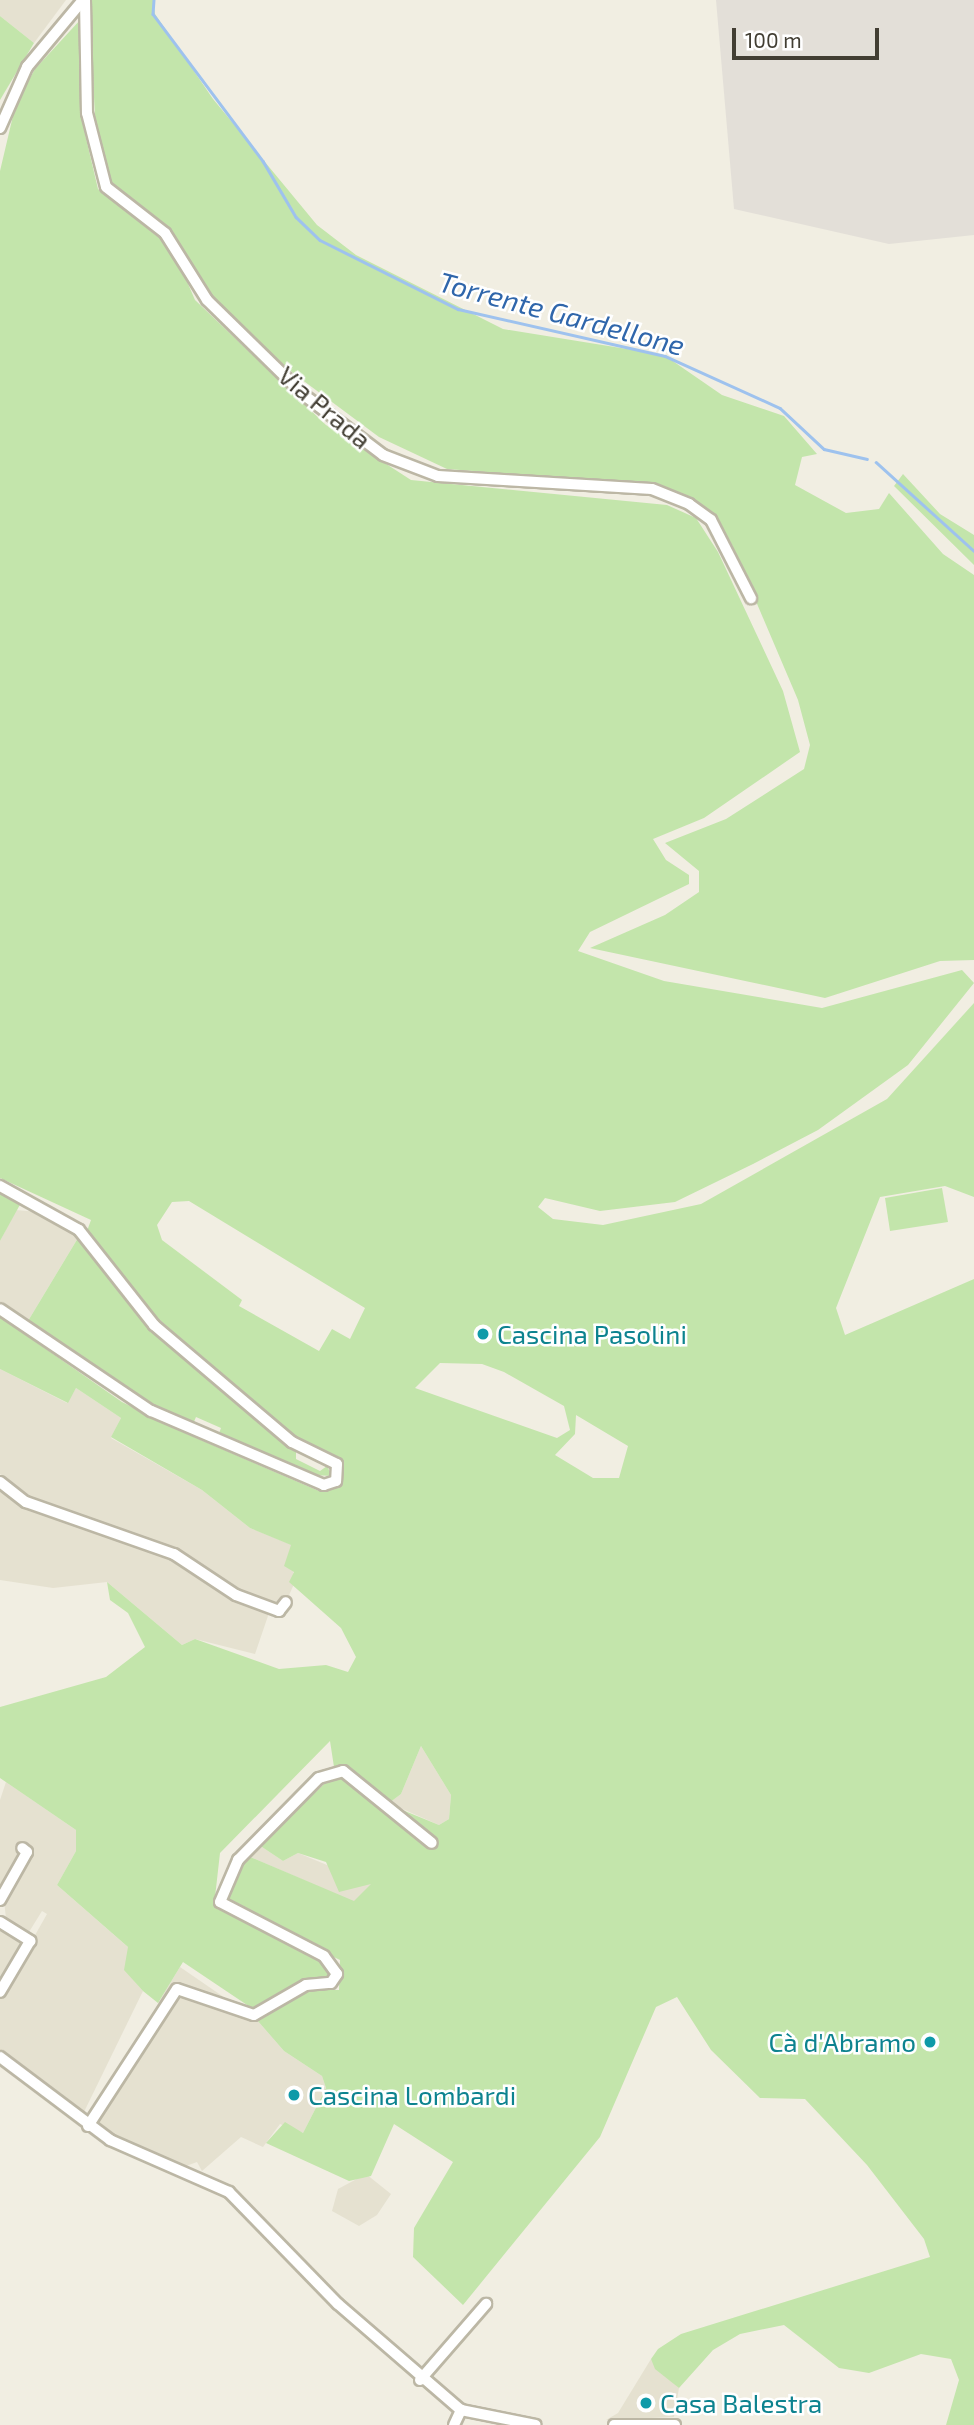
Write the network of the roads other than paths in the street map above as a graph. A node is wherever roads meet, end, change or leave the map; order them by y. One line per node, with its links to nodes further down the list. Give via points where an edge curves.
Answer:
1 (84, 0): 2 (street, via 27,67); 3 (street, Via Prada, via 87,113 106,187 165,233 207,300 304,394 383,455 438,476 652,488 689,504 711,520)
2 (0, 128)
3 (751, 598)
4 (0, 1186): 5 (street, via 79,1230 154,1325 292,1442 337,1464 337,1481 324,1485 151,1411)
5 (0, 1309)
6 (0, 1482): 7 (street, via 26,1502 174,1554 236,1595 279,1611)
7 (286, 1602)
8 (432, 1843): 15 (street, via 343,1771 319,1778 238,1860 220,1902 324,1956 337,1974 331,1983 306,1985 254,2015 177,1989)
9 (27, 1852): 10 (street)
10 (0, 1900)
11 (0, 1907): 12 (street)
12 (2, 1923): 13 (street, via 30,1941)
13 (0, 1992)
14 (0, 2057): 15 (street)
15 (88, 2126): 17 (street, via 229,2192)
16 (486, 2304): 17 (street)
17 (420, 2380): 18 (street)
18 (461, 2410): 19 (street); 20 (street)
19 (454, 2425)
20 (536, 2425)
21 (614, 2425): 22 (street)
22 (676, 2425)

